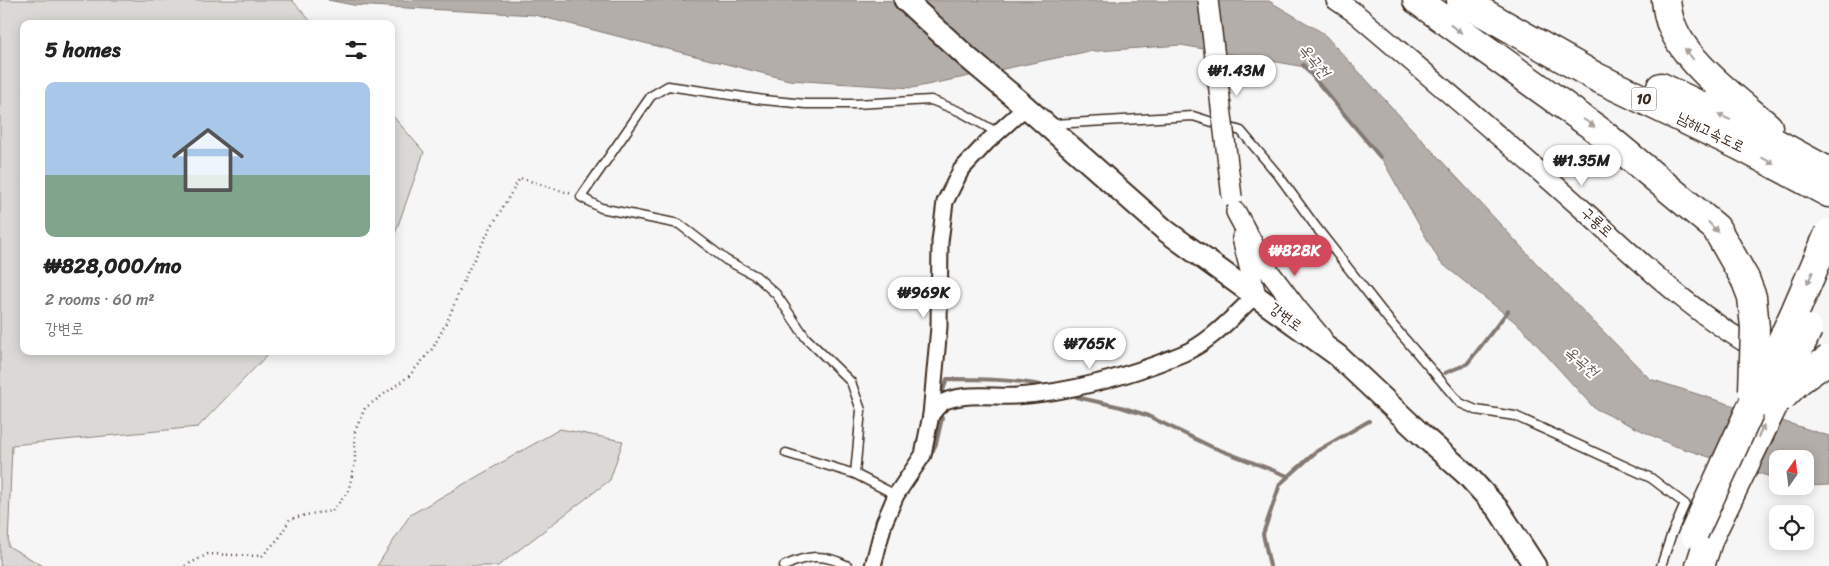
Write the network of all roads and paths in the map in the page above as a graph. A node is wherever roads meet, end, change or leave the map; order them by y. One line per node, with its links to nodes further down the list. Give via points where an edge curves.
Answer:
1 (905, 0): 8 (main road, 강변로)
2 (1208, 0): 15 (street, bridge)
3 (1336, 0): 21 (street, 구룡로, via 1474,115 1706,318 1800,373)
4 (1417, 0): 22 (highway, one-way to 22, bridge, via 1598,130 1716,228 1752,297)
5 (1461, 0): 13 (highway, 남해고속도로 / 10, one-way to 13, via 1596,76)
6 (1494, 0): 11 (highway, 남해고속도로 / 10, one-way to 6, via 1603,60)
7 (1666, 0): 11 (highway, one-way to 7, via 1736,100 1693,59 1672,28)
8 (1018, 101): 9 (main road, 강변로); 10 (street)
9 (1046, 125): 18 (main road, 강변로, via 1166,231); 33 (lane, via 1193,116 1241,131 1392,324 1460,402 1476,410 1515,416 1651,478 1685,504)
10 (998, 133): 14 (lane, via 931,100 806,104 668,86 651,96); 23 (street, via 961,170 945,202)
11 (1804, 156): 12 (highway, 남해고속도로 / 10)
12 (1829, 172)
13 (1829, 193)
14 (581, 197): 25 (lane, via 601,208 679,224 726,260 756,276 776,294 806,338 851,382 861,410); 28 (path, via 520,178 476,256 433,348 409,376 365,408 355,431 355,463 348,492 332,512 290,519 280,538 262,556 208,554)
15 (1234, 204): 18 (street); 19 (street, via 1265,266)
16 (1829, 233): 22 (highway, one-way to 22, bridge, via 1795,312)
17 (1829, 282): 22 (highway, bridge)
18 (1256, 295): 19 (main road, 강변로); 23 (street, via 1204,343 1151,366 1085,387 947,400 938,405)
19 (1337, 355): 32 (main road, 강변로, via 1467,475 1498,509)
20 (1829, 359): 22 (highway, bridge)
21 (1829, 380)
22 (1763, 405): 27 (highway)
23 (931, 415): 26 (street, via 923,455)
24 (786, 452): 25 (lane)
25 (855, 474): 26 (lane)
26 (896, 495): 31 (street, via 884,523)
27 (1702, 536): 34 (highway); 35 (highway)
28 (185, 566)
29 (784, 566): 30 (lane, via 814,556)
30 (848, 566)
31 (873, 566)
32 (1535, 566)
33 (1661, 566)
34 (1680, 566)
35 (1700, 566)

